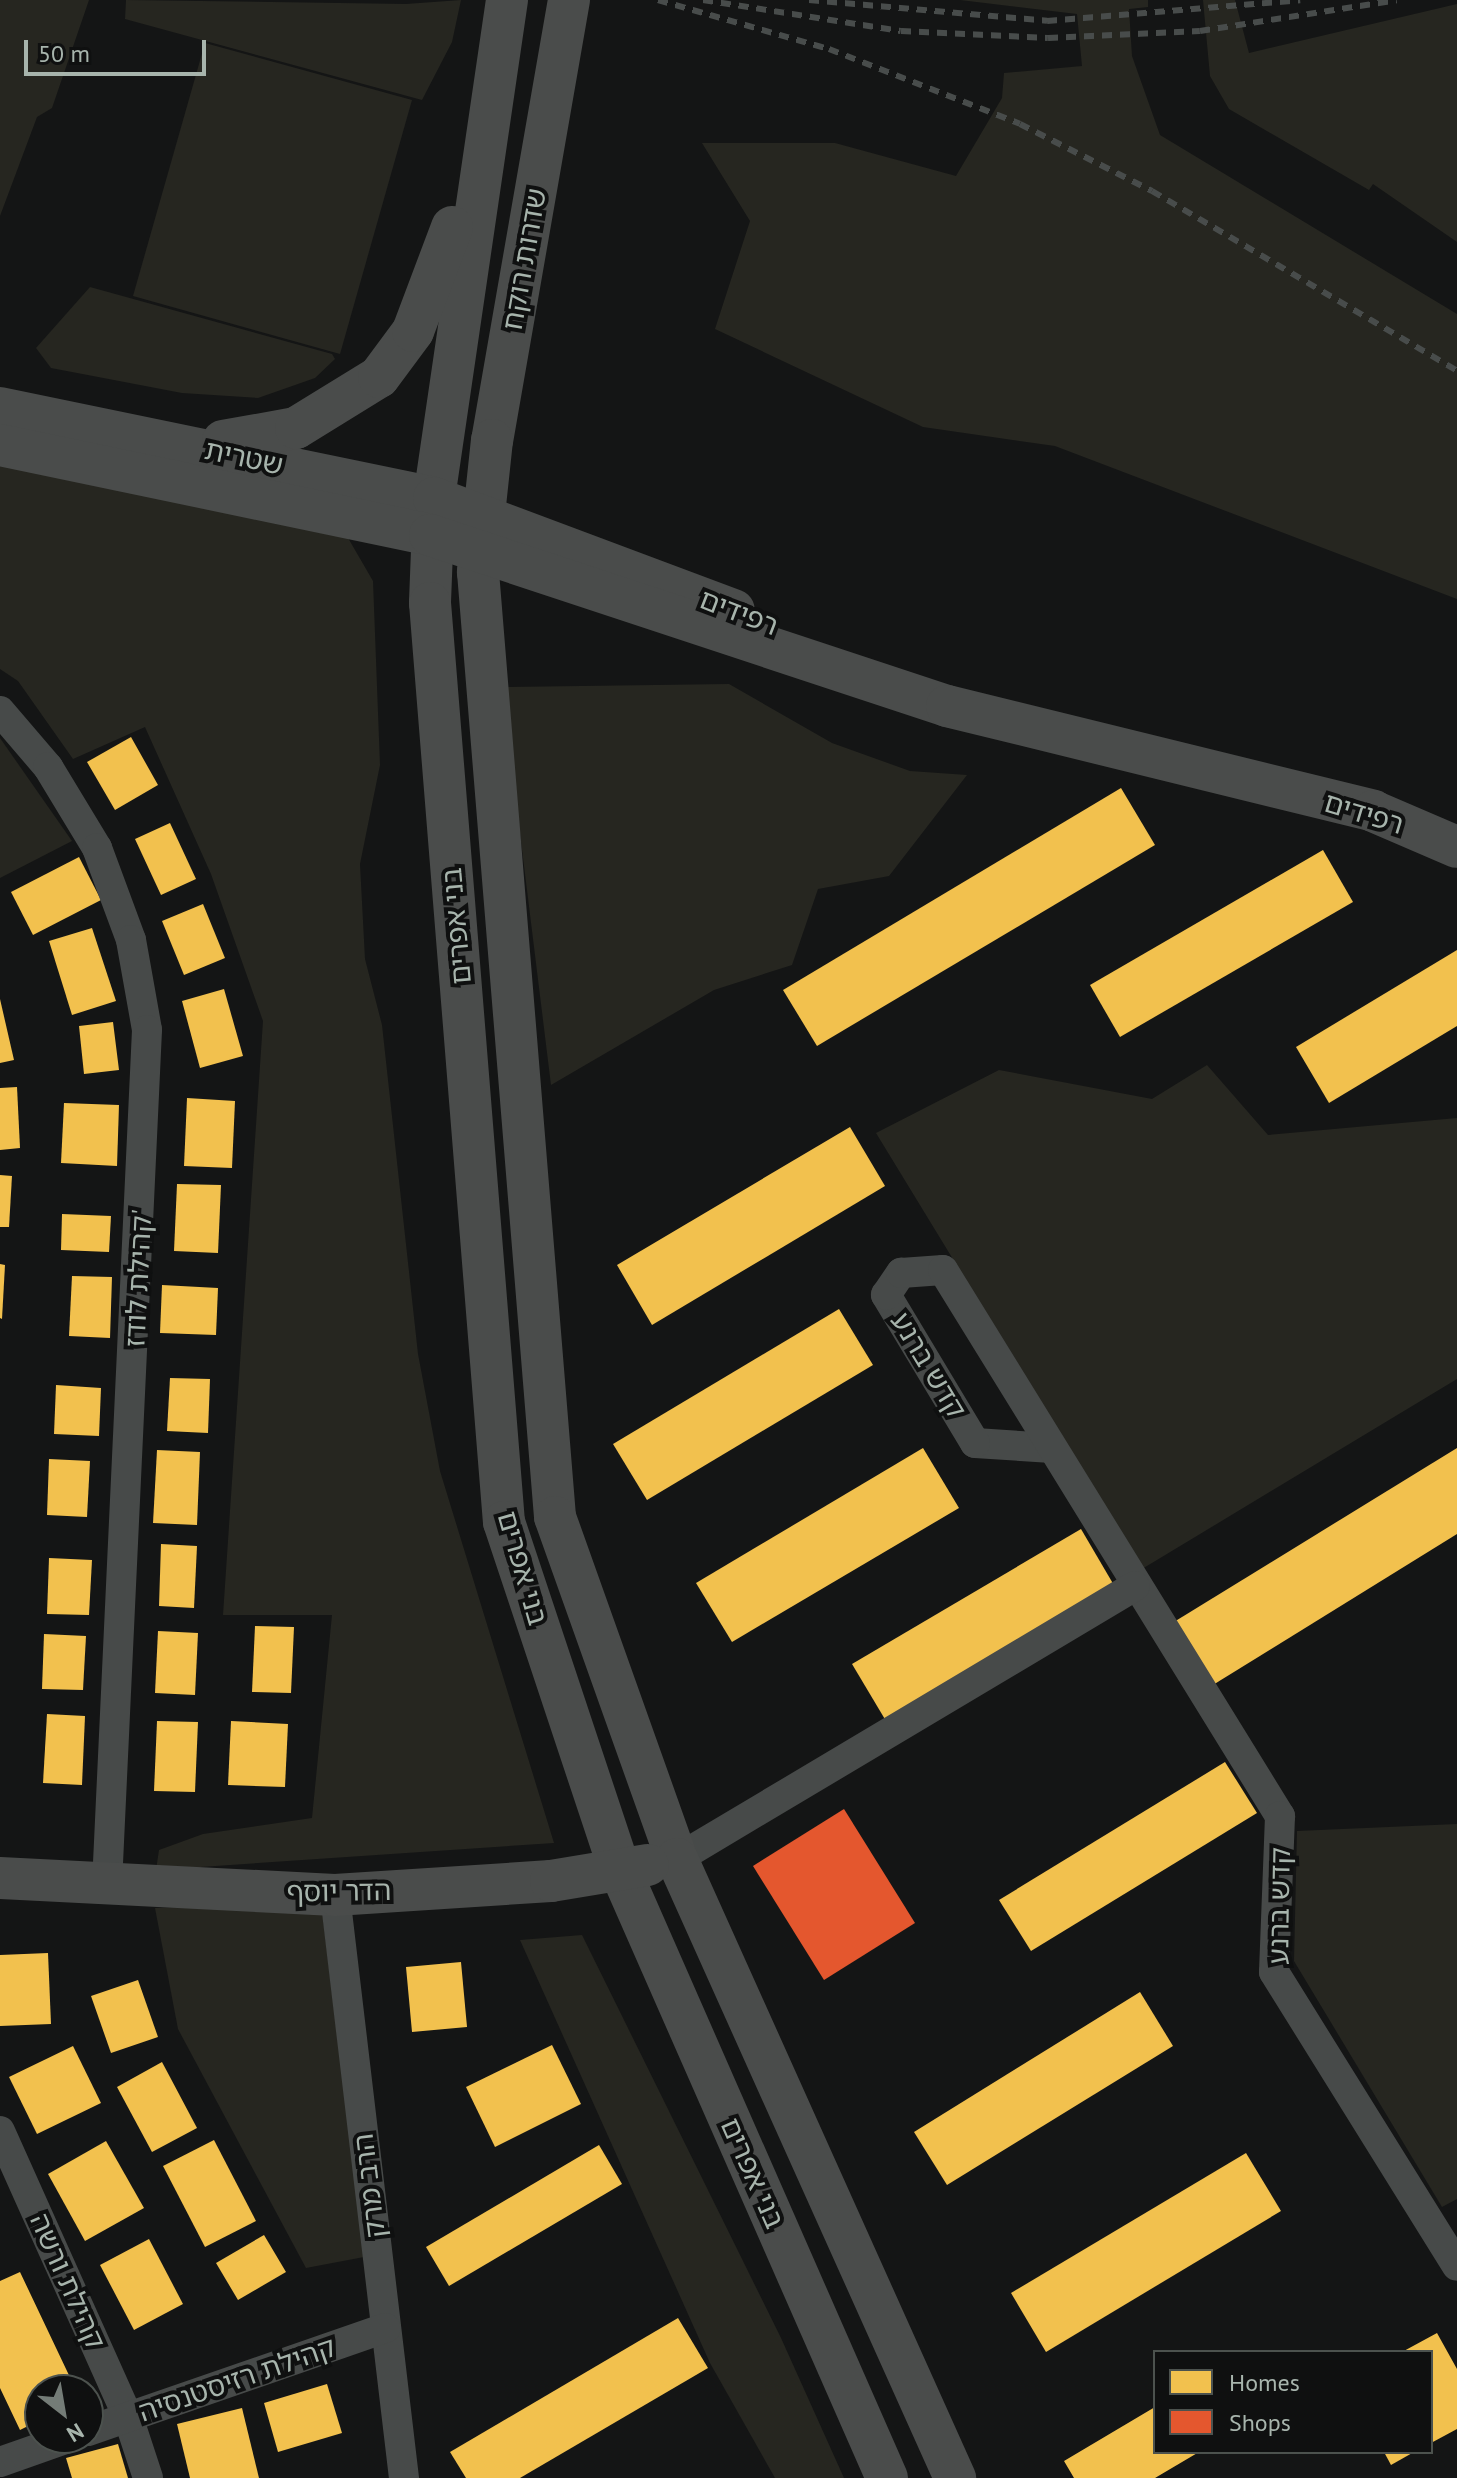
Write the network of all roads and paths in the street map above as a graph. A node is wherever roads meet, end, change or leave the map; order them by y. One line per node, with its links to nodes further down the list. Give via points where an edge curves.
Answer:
1 (507, 0): 3 (main road, שדרות רוקח)
2 (569, 0): 8 (main road, שדרות רוקח)
3 (480, 147): 5 (main road, via 413,331 360,394 266,437); 7 (main road, שדרות רוקח)
4 (0, 408): 5 (main road, שטרית)
5 (138, 434): 7 (main road, שטרית)
6 (0, 445): 7 (main road, שטרית)
7 (432, 516): 8 (main road, שטרית); 13 (main road, בני אפרים, via 430,603 504,1522)
8 (483, 536): 10 (main road, רפידים, via 991,713 1373,811); 14 (main road, בני אפרים, via 555,1517)
9 (0, 711): 18 (street, קהילת לודז', via 48,767 97,848 131,940 147,1030)
10 (1457, 847)
11 (1052, 1448): 11 (street, קדש ברנע, via 943,1270 901,1273 886,1295 975,1443); 12 (street, קדש ברנע)
12 (1135, 1586): 14 (street); 21 (street, קדש ברנע, via 1280,1816 1274,1972)
13 (599, 1805): 15 (main road, בני אפרים); 17 (main road, via 575,1857)
14 (677, 1859): 15 (main road, הדר יוסף); 30 (main road, בני אפרים)
15 (620, 1870): 17 (main road, הדר יוסף); 29 (main road, בני אפרים)
16 (0, 1878): 18 (main road, הדר יוסף)
17 (551, 1881): 19 (main road, הדר יוסף)
18 (107, 1884): 19 (main road, הדר יוסף)
19 (335, 1895): 22 (street, הרב מרק)
20 (0, 2131): 23 (street, קהילת ורשה)
21 (1457, 2266)
22 (386, 2328): 23 (street, קהילת רזיסטנסיה); 28 (street, הרב מרק)
23 (128, 2417): 24 (street, קהילת רזיסטנסיה); 27 (street, קהילת ורשה)
24 (104, 2425)
25 (24, 2454): 26 (street)
26 (0, 2462)
27 (148, 2478)
28 (404, 2478)
29 (887, 2478)
30 (955, 2478)

